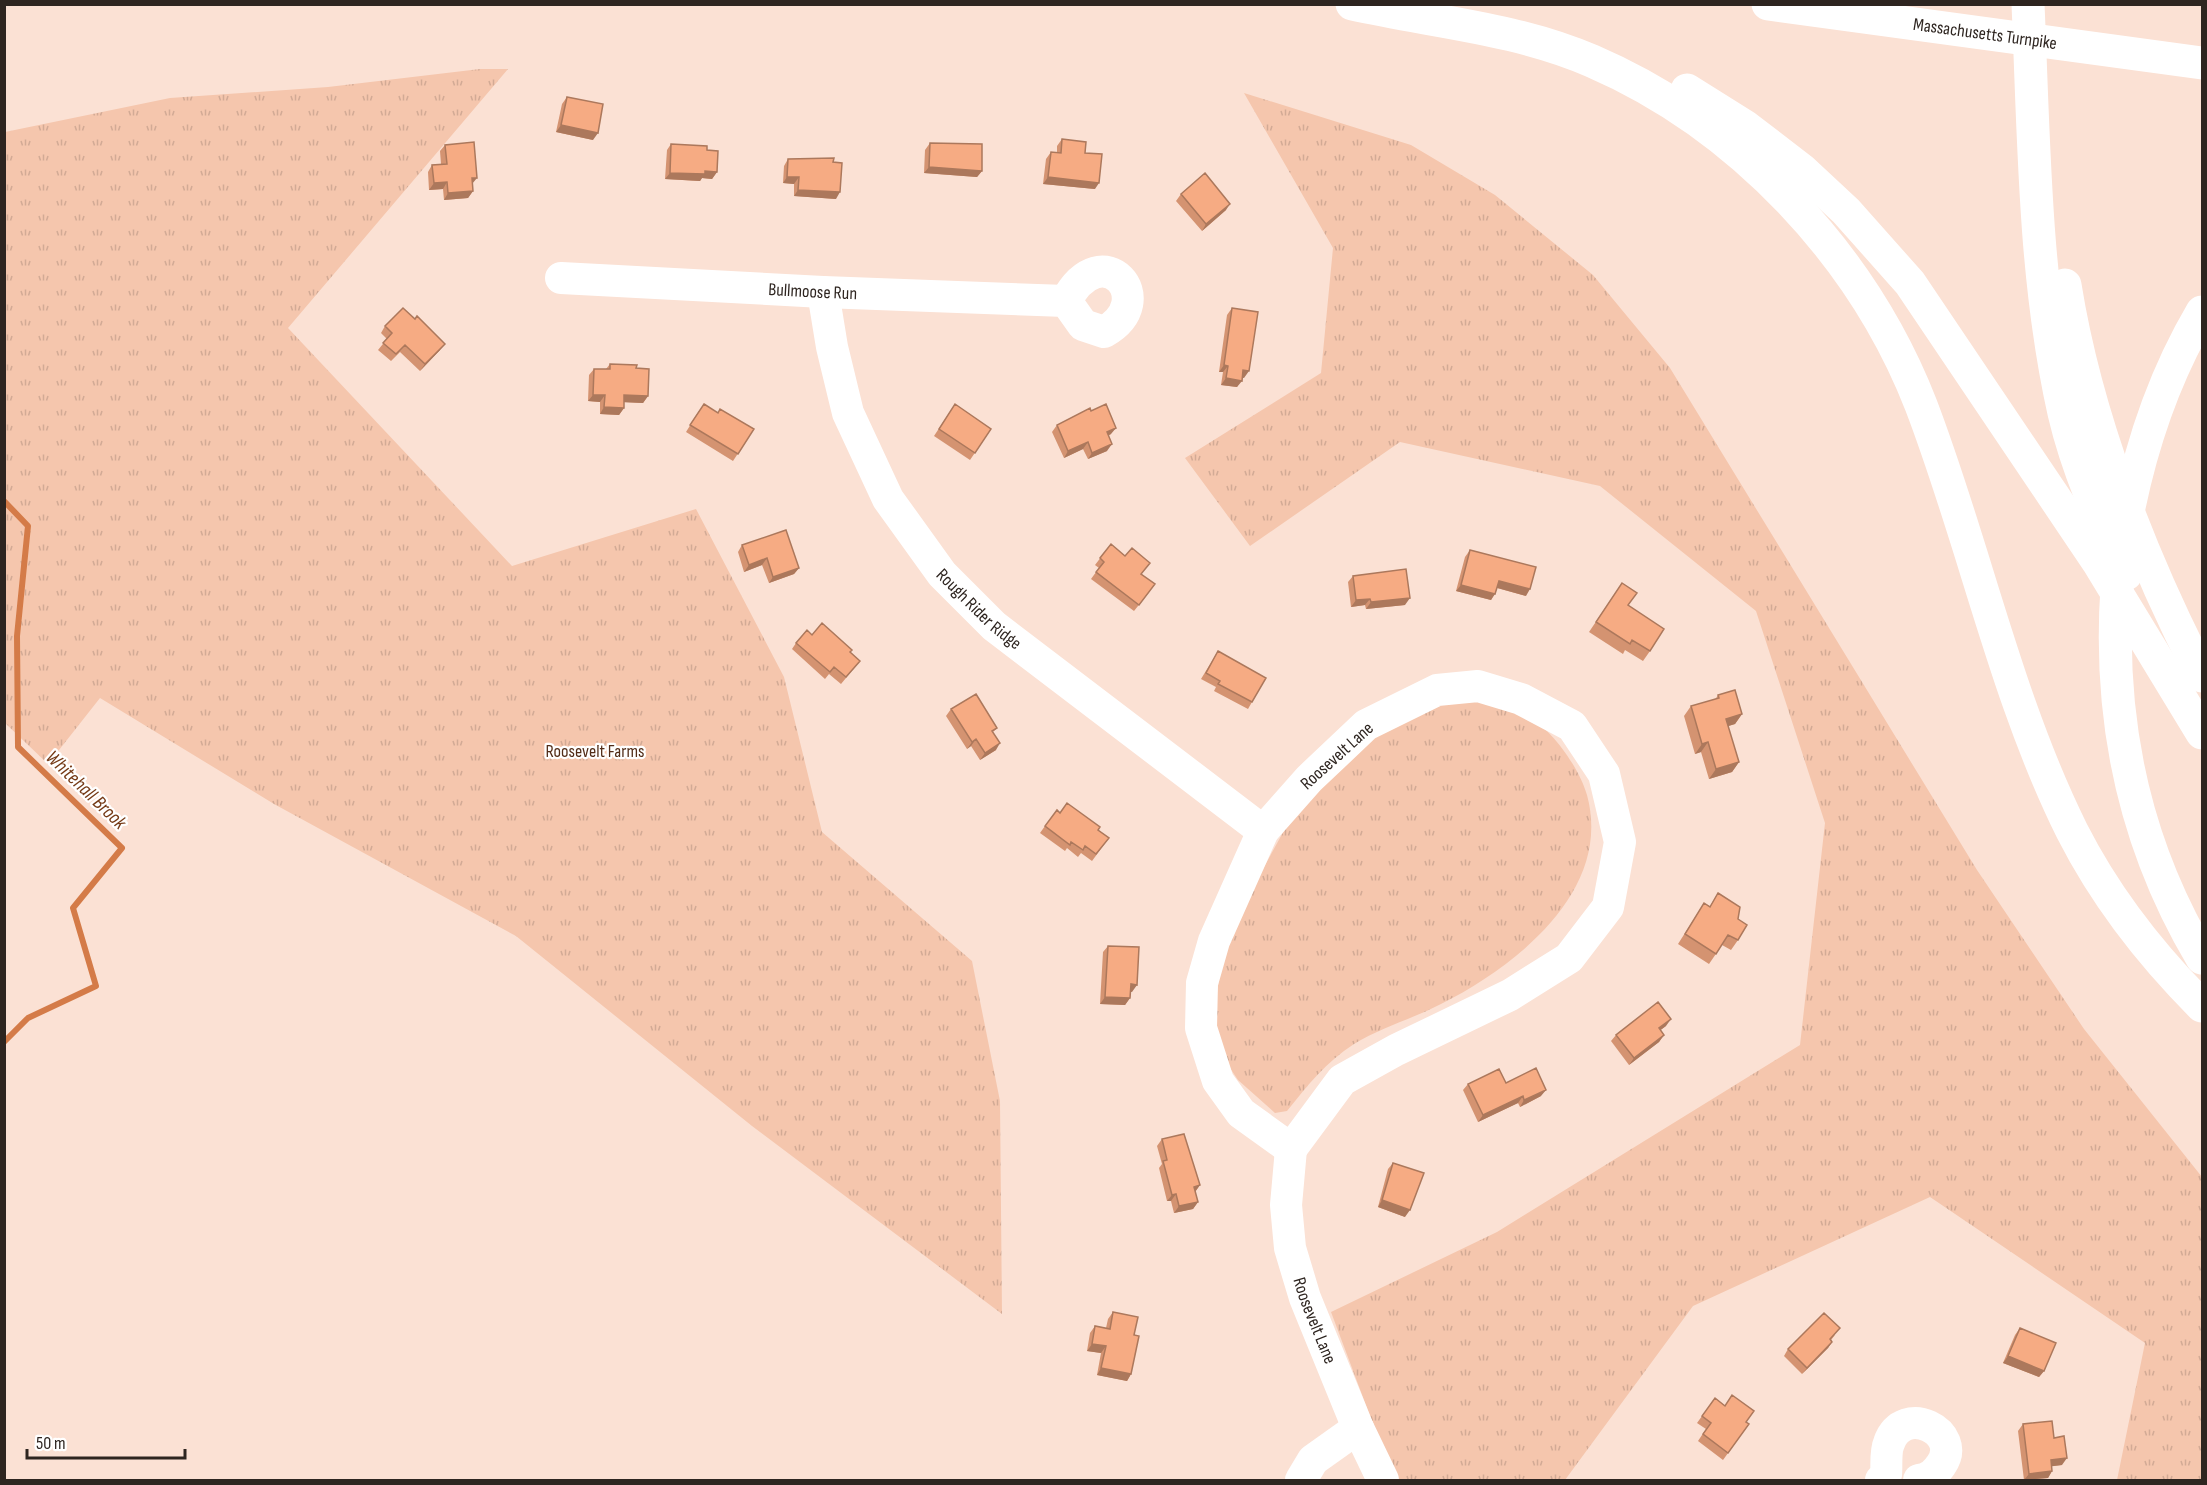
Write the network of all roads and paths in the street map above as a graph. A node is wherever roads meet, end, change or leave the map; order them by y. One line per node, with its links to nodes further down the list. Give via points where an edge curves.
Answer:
1 (1352, 4): 16 (highway, via 1518,36 1616,72 1721,139 1802,214 1861,293 1910,380 1952,494 2028,728 2074,835 2127,919)
2 (1385, 4): 13 (highway, via 1528,25 1607,51 1727,114 1810,177 1868,235 1925,304 2098,562)
3 (1768, 4): 6 (highway, Massachusetts Turnpike)
4 (2028, 4): 7 (highway)
5 (2049, 4): 7 (highway)
6 (2202, 63)
7 (2041, 87): 12 (highway, via 2060,246 2078,351 2104,442 2166,606); 13 (highway, via 2037,214 2064,415 2096,508)
8 (561, 278): 9 (street, Bullmoose Run)
9 (824, 292): 10 (street, Bullmoose Run); 14 (street, Rough Rider Ridge, via 848,413 888,499 942,573 994,626)
10 (1066, 301)
11 (2202, 312): 15 (highway, via 2171,374 2146,443 2127,515 2114,640 2117,703 2126,761 2144,829 2167,892)
12 (2202, 676)
13 (2199, 726)
14 (1263, 831): 17 (street, Roosevelt Lane, via 1214,941 1202,983 1201,1028 1218,1081 1241,1113); 17 (street, Roosevelt Lane, via 1309,779 1366,725 1437,690 1478,686 1521,699 1572,726 1604,774 1620,842 1608,907 1569,958 1510,995 1342,1080)
15 (2202, 958)
16 (2202, 1006)
17 (1292, 1149): 18 (street, Roosevelt Lane, via 1286,1205 1290,1248 1305,1298)
18 (1358, 1428): 20 (street, via 1313,1460); 21 (street, Roosevelt Lane)
19 (1890, 1479): 22 (street, via 1889,1442 1905,1424 1917,1422 1931,1426 1942,1436 1946,1448 1938,1471)
20 (1301, 1480)
21 (1383, 1480)
22 (1919, 1480)

